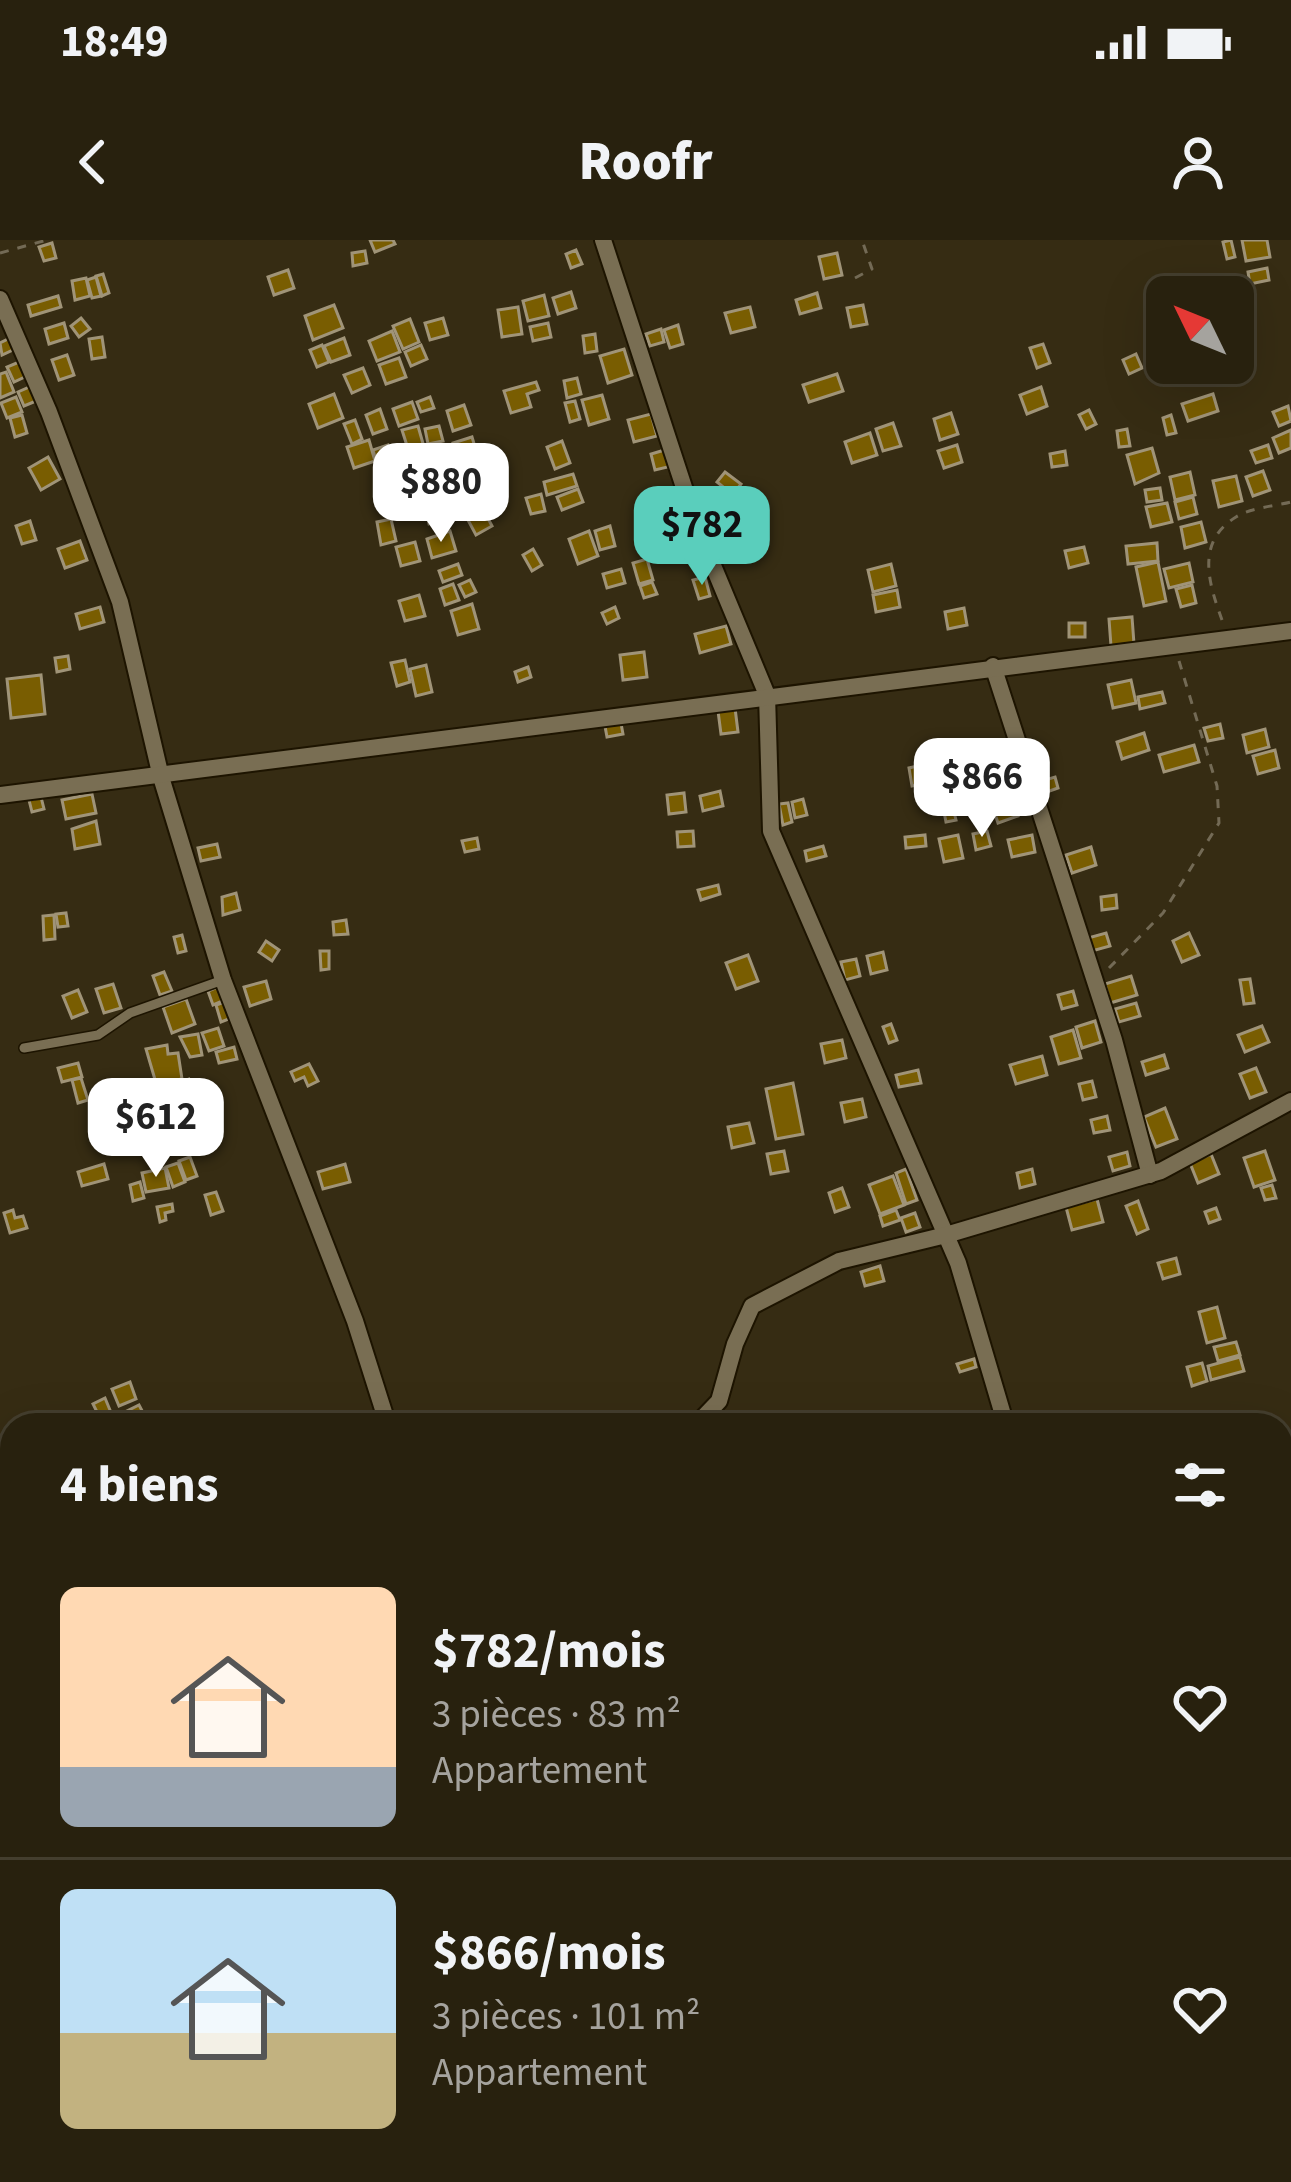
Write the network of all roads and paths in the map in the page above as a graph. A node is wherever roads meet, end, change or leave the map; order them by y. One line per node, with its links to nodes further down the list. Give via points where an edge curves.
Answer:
1 (47, 240): 4 (path)
2 (603, 240): 12 (street, via 697,527)
3 (862, 240): 5 (path, via 872,269)
4 (0, 253)
5 (855, 278)
6 (0, 299): 13 (street, via 120,602)
7 (1291, 502): 9 (path, via 1236,516 1214,539 1206,576)
8 (1291, 631): 9 (street)
9 (1228, 639): 10 (street)
10 (1174, 645): 11 (street); 16 (path, via 1217,786 1219,823 1163,913)
11 (993, 666): 12 (street); 16 (street)
12 (767, 695): 13 (street); 20 (street, via 770,831)
13 (161, 777): 14 (street); 15 (street)
14 (0, 795)
15 (223, 980): 17 (lane, via 130,1013 98,1035); 21 (street)
16 (1095, 982): 19 (street)
17 (24, 1048)
18 (1291, 1101): 19 (street)
19 (1150, 1175): 20 (street)
20 (946, 1235): 22 (street, via 839,1261 752,1306 719,1401); 23 (street)
21 (384, 1413)
22 (708, 1413)
23 (1002, 1413)

